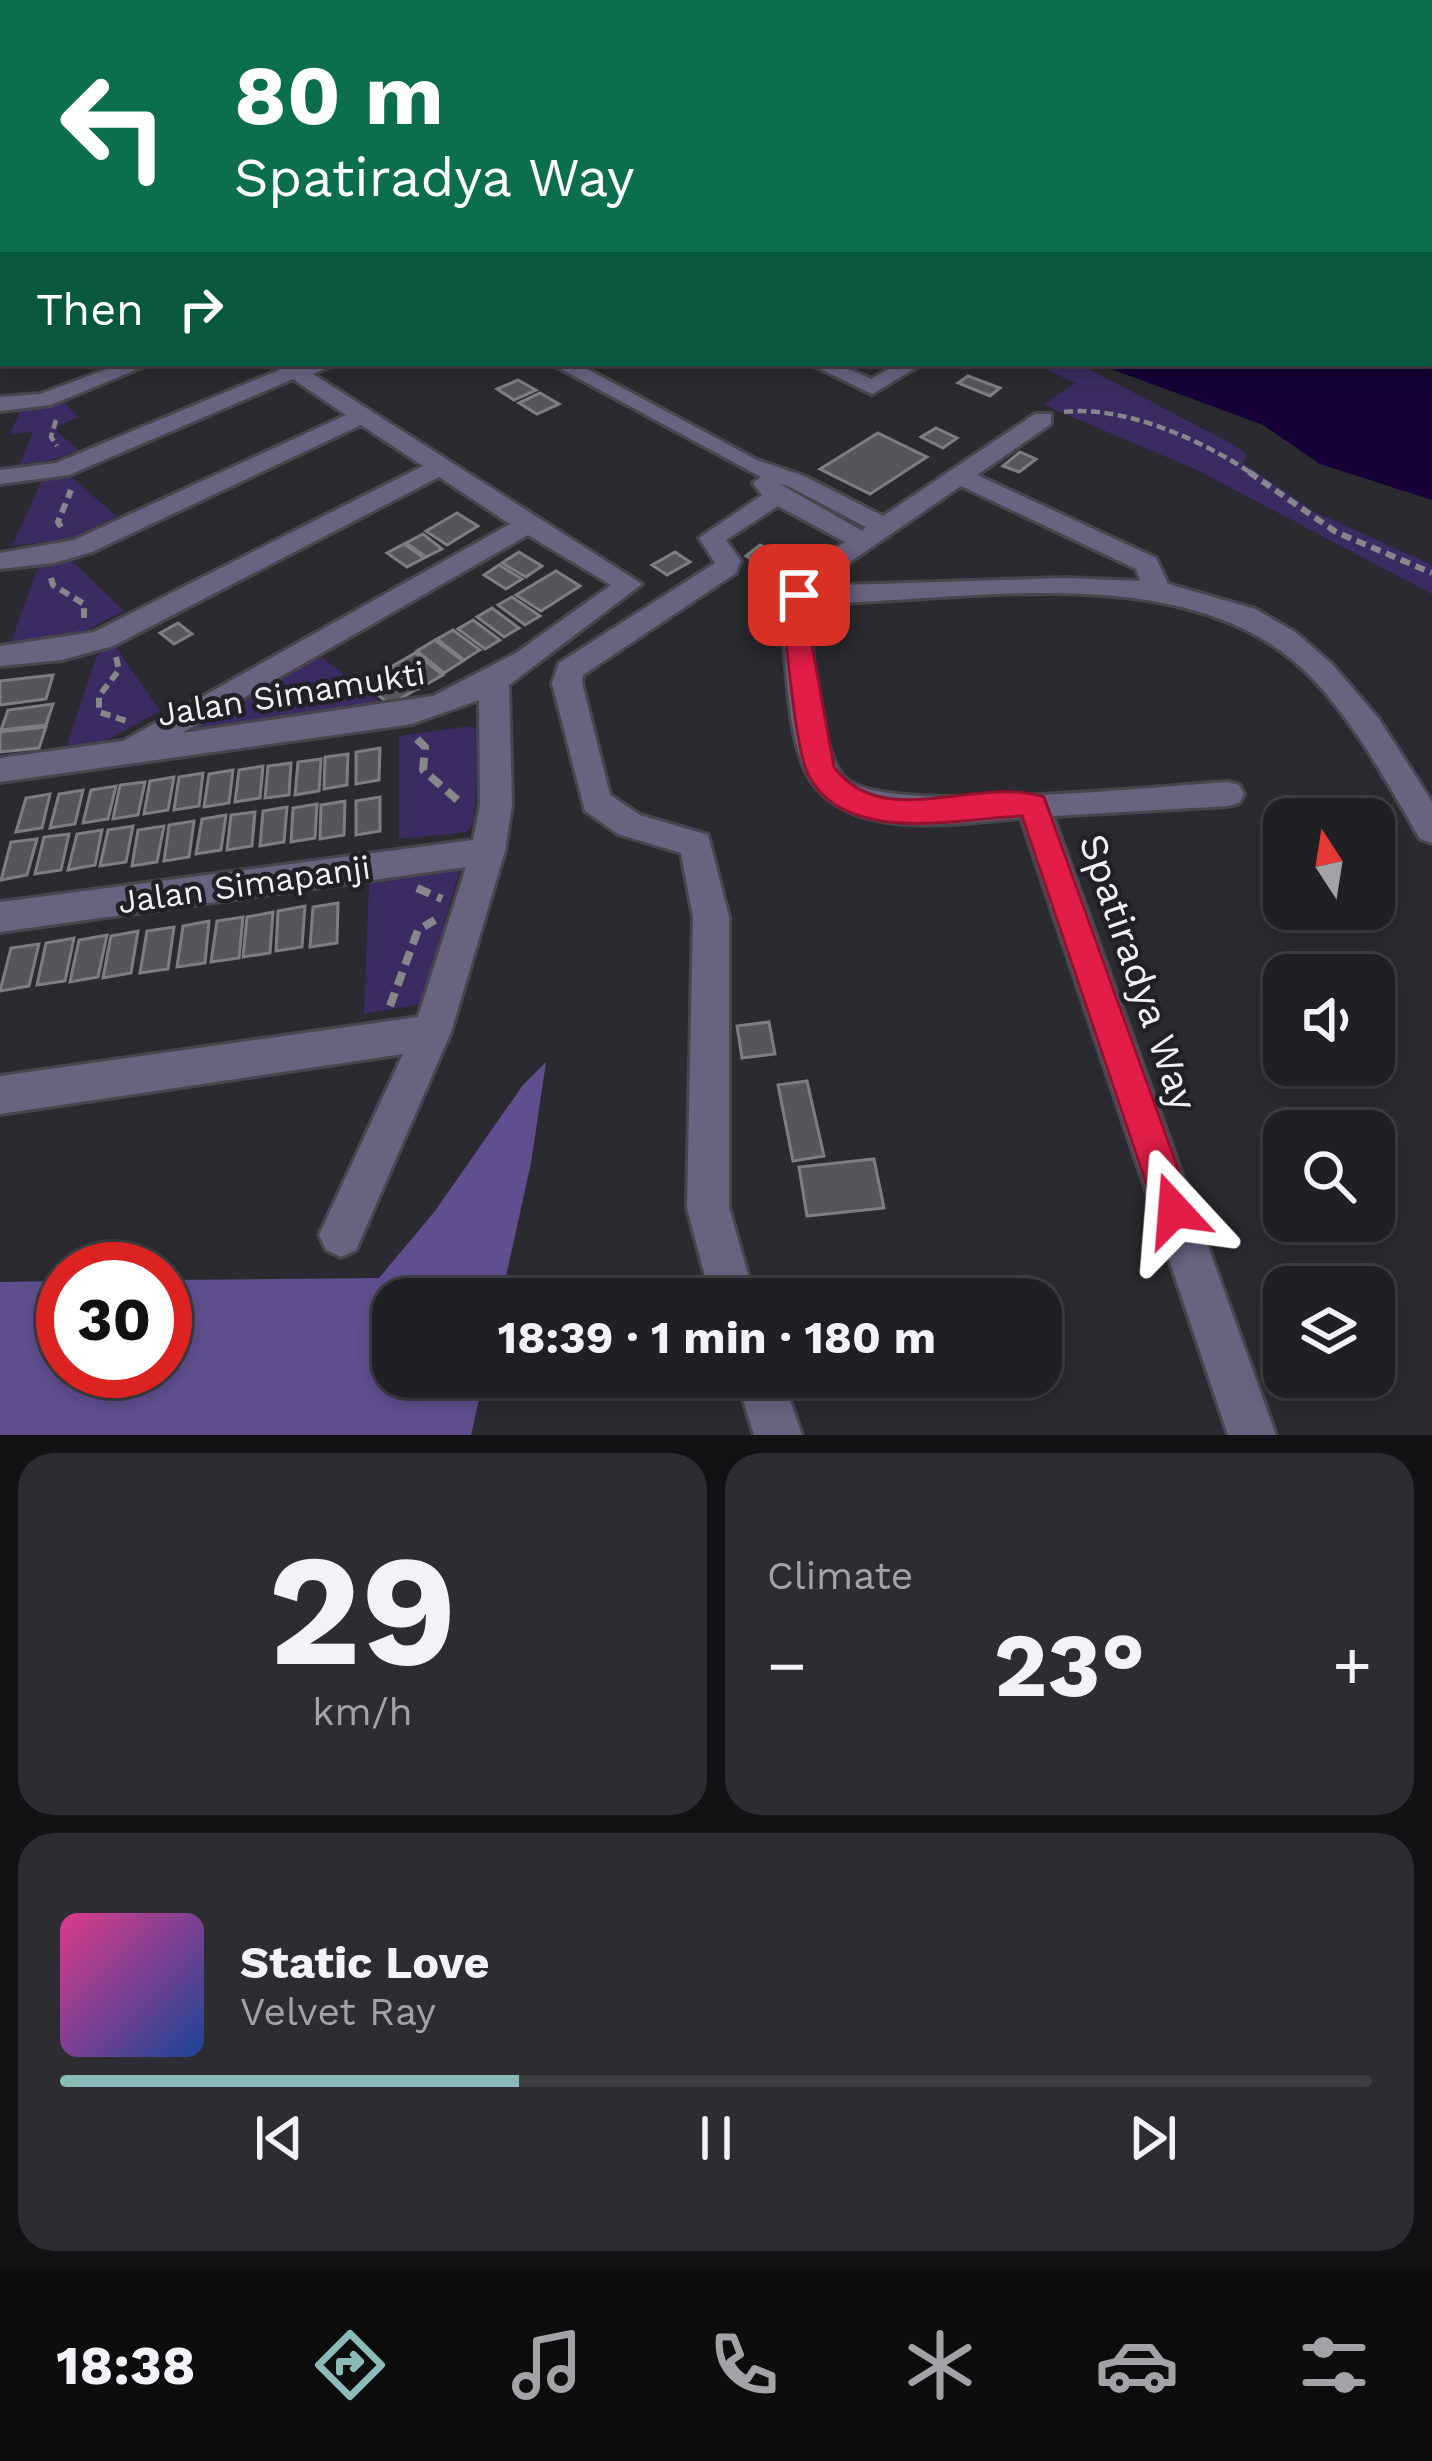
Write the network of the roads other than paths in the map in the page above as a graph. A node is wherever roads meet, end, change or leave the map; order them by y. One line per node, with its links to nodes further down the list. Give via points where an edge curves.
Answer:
1 (134, 366): 6 (street, via 43,400)
2 (566, 366): 9 (street)
3 (824, 366): 4 (street, via 872,388)
4 (909, 366)
5 (288, 369): 7 (street); 12 (street, via 61,470)
6 (0, 404)
7 (362, 416): 10 (street); 16 (street, via 83,546)
8 (1043, 419): 11 (street)
9 (749, 465): 13 (street); 15 (street, via 796,481)
10 (440, 467): 14 (street); 19 (street, via 103,639)
11 (958, 475): 15 (street); 18 (street, via 1147,564)
12 (0, 477)
13 (777, 496): 15 (street); 31 (street, via 712,538 727,567 569,670 567,682 596,802 630,825 696,844 711,917 708,1208)
14 (528, 525): 20 (street, Jalan Simamukti, via 629,584); 21 (street)
15 (873, 534): 17 (street)
16 (0, 561)
17 (809, 578): 18 (street, via 838,594 1120,583); 24 (street, via 795,618 820,770 838,795 880,811)
18 (1157, 589): 25 (street, via 1247,615 1304,655 1357,710)
19 (0, 656)
20 (494, 684): 21 (street, Jalan Simamukti, via 412,713); 26 (street, via 496,805)
21 (125, 755): 22 (street, Jalan Simamukti)
22 (0, 770)
23 (1228, 794): 24 (street)
24 (1033, 805): 34 (street, Spatiradya Way)
25 (1432, 830)
26 (488, 851): 27 (street, Jalan Simapanji); 28 (street)
27 (0, 917)
28 (432, 1031): 29 (street); 30 (street)
29 (0, 1094)
30 (341, 1234)
31 (727, 1278)
32 (766, 1398): 33 (street)
33 (778, 1435)
34 (1252, 1435)

